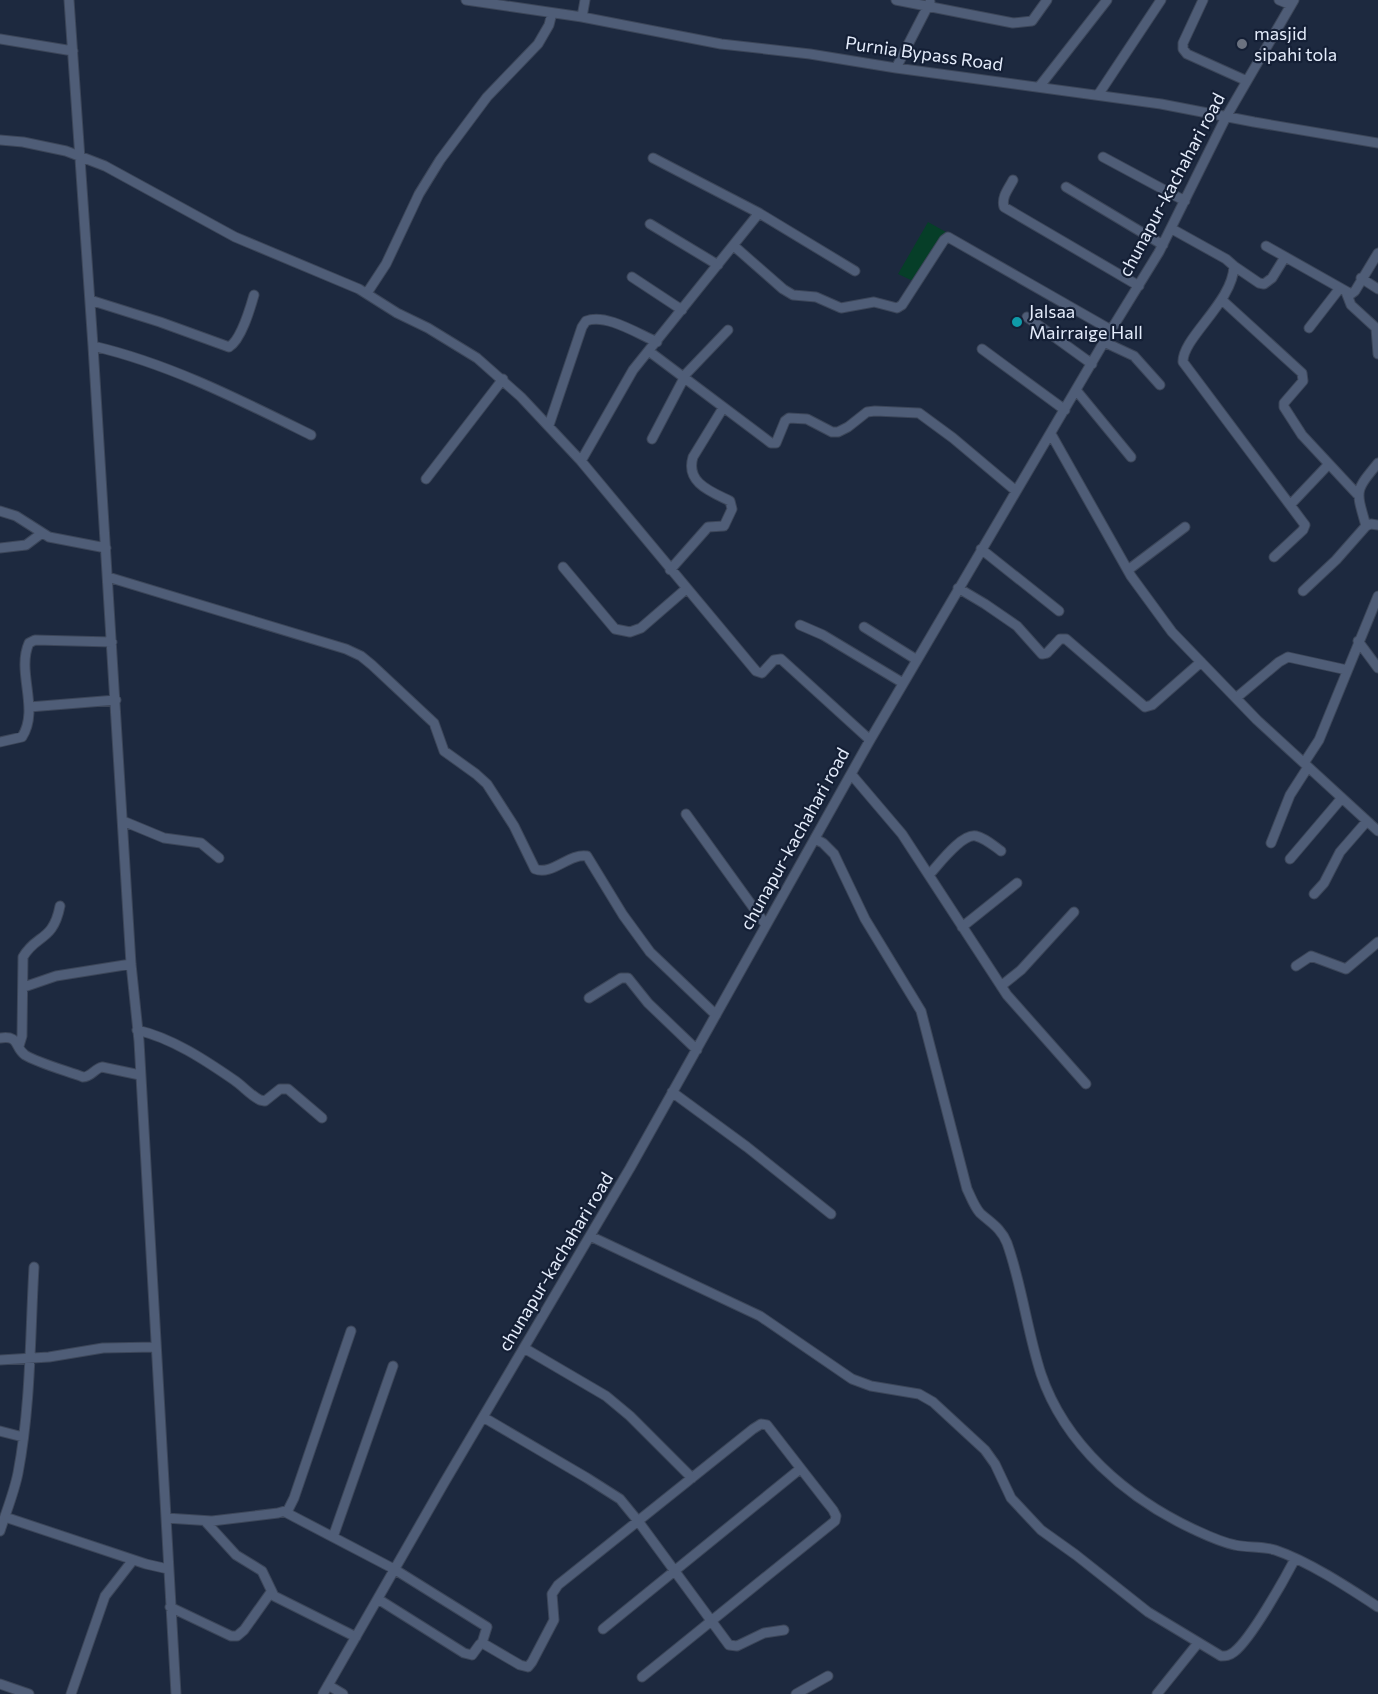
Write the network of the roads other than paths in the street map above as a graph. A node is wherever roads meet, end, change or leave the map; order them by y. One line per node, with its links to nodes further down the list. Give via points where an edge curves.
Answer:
1 (69, 0): 15 (street)
2 (473, 0): 12 (street, Purnia Bypass Road)
3 (585, 0): 13 (street)
4 (896, 0): 10 (street)
5 (1047, 0): 10 (street, via 1032,21 1013,23)
6 (1107, 0): 18 (street)
7 (1161, 0): 19 (street)
8 (1203, 0): 17 (street, via 1183,50)
9 (1279, 0): 11 (street)
10 (929, 3): 16 (street)
11 (1292, 3): 17 (street, chunapur-kachahari road)
12 (552, 13): 13 (street, Purnia Bypass Road); 45 (street, via 538,44 487,98 440,160)
13 (582, 17): 16 (street, Purnia Bypass Road, via 721,44)
14 (0, 39): 15 (street)
15 (73, 51): 23 (street)
16 (896, 68): 18 (street, Purnia Bypass Road)
17 (1247, 81): 20 (street, chunapur-kachahari road)
18 (1039, 87): 19 (street, Purnia Bypass Road)
19 (1098, 95): 20 (street, Purnia Bypass Road)
20 (1226, 117): 22 (street, Purnia Bypass Road); 28 (street, chunapur-kachahari road)
21 (0, 140): 23 (street)
22 (1378, 143)
23 (79, 156): 45 (street, via 144,186 229,234); 47 (street)
24 (1103, 157): 28 (street)
25 (653, 158): 29 (street)
26 (1013, 180): 42 (street, via 1005,194 1004,207)
27 (1066, 187): 32 (street)
28 (1185, 201): 31 (street, chunapur-kachahari road)
29 (759, 213): 33 (street); 39 (street)
30 (650, 224): 37 (street)
31 (1172, 229): 32 (street, chunapur-kachahari road); 38 (street)
32 (1163, 245): 42 (street, chunapur-kachahari road)
33 (734, 246): 37 (street); 53 (street, via 793,295 816,297 841,308 874,302 897,308 903,305 948,237)
34 (1266, 246): 36 (street)
35 (1378, 253): 41 (street)
36 (1285, 257): 38 (street, via 1264,284); 44 (street)
37 (718, 265): 49 (street)
38 (1234, 266): 48 (street)
39 (855, 271)
40 (632, 277): 49 (street)
41 (1361, 278): 43 (street); 44 (street, via 1351,294)
42 (1139, 286): 53 (street, chunapur-kachahari road)
43 (1378, 289)
44 (1343, 290): 51 (street); 59 (street, via 1351,305 1376,328)
45 (367, 293): 62 (street, via 477,358)
46 (254, 295): 47 (street, via 234,344 229,347)
47 (90, 300): 56 (street)
48 (1222, 300): 74 (street, via 1302,373 1303,381 1284,407); 78 (street, via 1190,344 1183,362)
49 (682, 310): 54 (street)
50 (1026, 317): 60 (street)
51 (1309, 328)
52 (728, 330): 61 (street)
53 (1111, 330): 55 (street, chunapur-kachahari road)
54 (657, 342): 58 (street); 67 (street, via 606,320 586,321)
55 (1104, 342): 60 (street, chunapur-kachahari road); 63 (street, via 1134,356)
56 (93, 346): 69 (street, via 137,357 191,378); 85 (street)
57 (982, 349): 66 (street)
58 (650, 352): 61 (street); 72 (street, via 629,376)
59 (1378, 354)
60 (1092, 364): 64 (street, chunapur-kachahari road)
61 (684, 378): 65 (street); 70 (street)
62 (503, 379): 67 (street); 75 (street)
63 (1160, 385)
64 (1076, 390): 66 (street, chunapur-kachahari road); 71 (street)
65 (723, 408): 76 (street, via 773,444 789,418 807,419 838,432 867,412 919,413); 89 (street, via 693,457 692,467 700,486 730,501 732,509 724,526 708,527)
66 (1065, 410): 68 (street, chunapur-kachahari road)
67 (549, 425): 72 (street)
68 (1051, 434): 76 (street, chunapur-kachahari road); 90 (street)
69 (311, 435)
70 (652, 439)
71 (1131, 457)
72 (581, 461): 89 (street)
73 (1378, 463): 77 (street)
74 (1328, 465): 77 (street); 78 (street)
75 (426, 479)
76 (1016, 491): 86 (street, chunapur-kachahari road)
77 (1357, 494): 81 (street)
78 (1291, 504): 87 (street, via 1305,527)
79 (0, 511): 83 (street, via 16,516)
80 (1378, 525): 81 (street)
81 (1366, 526): 94 (street)
82 (1185, 527): 90 (street)
83 (42, 534): 84 (street, via 26,544); 85 (street)
84 (0, 548)
85 (106, 548): 91 (street)
86 (981, 549): 92 (street, chunapur-kachahari road); 96 (street)
87 (1274, 557)
88 (563, 567): 93 (street, via 611,625 622,631 641,628)
89 (670, 570): 93 (street)
90 (1128, 570): 102 (street, via 1172,632)
91 (108, 577): 100 (street); 136 (street, via 361,656 434,723 445,752 492,791 535,869 546,870 587,856 622,915 650,952)
92 (958, 588): 101 (street, chunapur-kachahari road); 102 (street, via 1017,626 1042,654 1060,639 1066,639 1144,707 1152,705)
93 (686, 589): 109 (street, via 756,671 762,673 774,660 781,659)
94 (1303, 591)
95 (1378, 596): 99 (street)
96 (1059, 611)
97 (800, 625): 105 (street)
98 (864, 627): 101 (street)
99 (1358, 641): 103 (street); 104 (street)
100 (112, 642): 107 (street); 108 (street, via 29,642)
101 (917, 660): 105 (street, chunapur-kachahari road)
102 (1201, 662): 106 (street)
103 (1378, 668)
104 (1347, 670): 106 (street, via 1288,657); 111 (street)
105 (903, 683): 109 (street, chunapur-kachahari road)
106 (1236, 698): 111 (street)
107 (116, 700): 108 (street); 115 (street)
108 (29, 707): 110 (street, via 24,735)
109 (870, 740): 112 (street, chunapur-kachahari road)
110 (0, 742)
111 (1306, 765): 113 (street); 119 (street)
112 (851, 774): 118 (street, chunapur-kachahari road); 123 (street, via 895,824)
113 (1341, 799): 116 (street); 122 (street)
114 (686, 814): 128 (street)
115 (123, 821): 121 (street, via 165,838 201,843); 131 (street)
116 (1367, 821): 117 (street); 125 (street, via 1340,852)
117 (1378, 831)
118 (815, 839): 128 (street, chunapur-kachahari road); 166 (street, via 834,854 865,919 921,1011 968,1189 976,1207 1003,1234 1041,1373 1072,1433 1115,1479 1164,1514 1234,1545 1272,1549)
119 (1271, 843)
120 (1001, 851): 123 (street, via 975,835 968,836)
121 (219, 858)
122 (1290, 859)
123 (929, 875): 129 (street)
124 (1017, 883): 129 (street)
125 (1314, 894)
126 (60, 906): 134 (street, via 51,931 24,955)
127 (1074, 912): 133 (street, via 1021,970)
128 (766, 925): 136 (street, chunapur-kachahari road)
129 (962, 927): 133 (street)
130 (1378, 942): 132 (street, via 1346,969 1311,956)
131 (131, 964): 134 (street, via 56,976); 137 (street)
132 (1296, 966)
133 (1001, 986): 142 (street)
134 (24, 987): 139 (street)
135 (589, 998): 140 (street, via 621,978 628,978)
136 (716, 1015): 140 (street, chunapur-kachahari road)
137 (137, 1030): 141 (street); 144 (street, via 182,1048 260,1100 288,1089)
138 (0, 1038): 139 (street, via 12,1039)
139 (19, 1046): 141 (street, via 26,1055 83,1077 102,1067)
140 (697, 1050): 143 (street, chunapur-kachahari road)
141 (140, 1075): 149 (street)
142 (1086, 1084)
143 (672, 1092): 145 (street); 146 (street, chunapur-kachahari road)
144 (321, 1118)
145 (831, 1214)
146 (590, 1236): 150 (street, chunapur-kachahari road); 180 (street, via 760,1316 852,1378 871,1386 919,1394 933,1402 991,1457 1006,1490 1032,1522 1148,1612)
147 (34, 1267): 151 (street)
148 (351, 1331): 159 (street, via 294,1498)
149 (156, 1347): 151 (street, via 91,1349); 161 (street)
150 (524, 1348): 154 (street, chunapur-kachahari road); 158 (street, via 606,1396)
151 (30, 1358): 152 (street); 156 (street)
152 (0, 1360)
153 (393, 1366): 165 (street)
154 (483, 1417): 163 (street, via 614,1495); 169 (street, chunapur-kachahari road)
155 (0, 1431): 156 (street)
156 (22, 1437): 160 (street, via 18,1473)
157 (800, 1469): 158 (street, via 769,1427 761,1424); 170 (street); 175 (street, via 835,1514 835,1521)
158 (692, 1478): 163 (street)
159 (285, 1512): 162 (street); 165 (street)
160 (4, 1517): 164 (street); 167 (street)
161 (166, 1518): 162 (street); 168 (street)
162 (205, 1521): 171 (street, via 236,1555 262,1571)
163 (638, 1521): 170 (street); 179 (street, via 554,1588 554,1620 530,1666 520,1665)
164 (0, 1531)
165 (333, 1537): 169 (street)
166 (1295, 1559): 174 (street); 180 (street, via 1236,1650 1221,1656)
167 (133, 1560): 168 (street); 186 (street, via 105,1596)
168 (168, 1569): 173 (street)
169 (394, 1569): 172 (street, chunapur-kachahari road); 179 (street, via 487,1627)
170 (675, 1571): 175 (street); 176 (street)
171 (271, 1592): 173 (street, via 237,1636); 178 (street, via 289,1605)
172 (378, 1599): 178 (street, chunapur-kachahari road); 179 (street, via 467,1655 472,1655)
173 (170, 1607): 187 (street)
174 (1378, 1608)
175 (712, 1620): 177 (street, via 729,1645 734,1646 764,1633); 182 (street)
176 (603, 1629)
177 (784, 1630)
178 (356, 1637): 184 (street, chunapur-kachahari road)
179 (482, 1643)
180 (1198, 1643): 191 (street)
181 (828, 1676): 190 (street)
182 (642, 1677)
183 (0, 1683): 185 (street)
184 (328, 1685): 188 (street, chunapur-kachahari road); 189 (street)
185 (29, 1694)
186 (71, 1694)
187 (176, 1694)
188 (322, 1694)
189 (343, 1694)
190 (796, 1694)
191 (1157, 1694)

